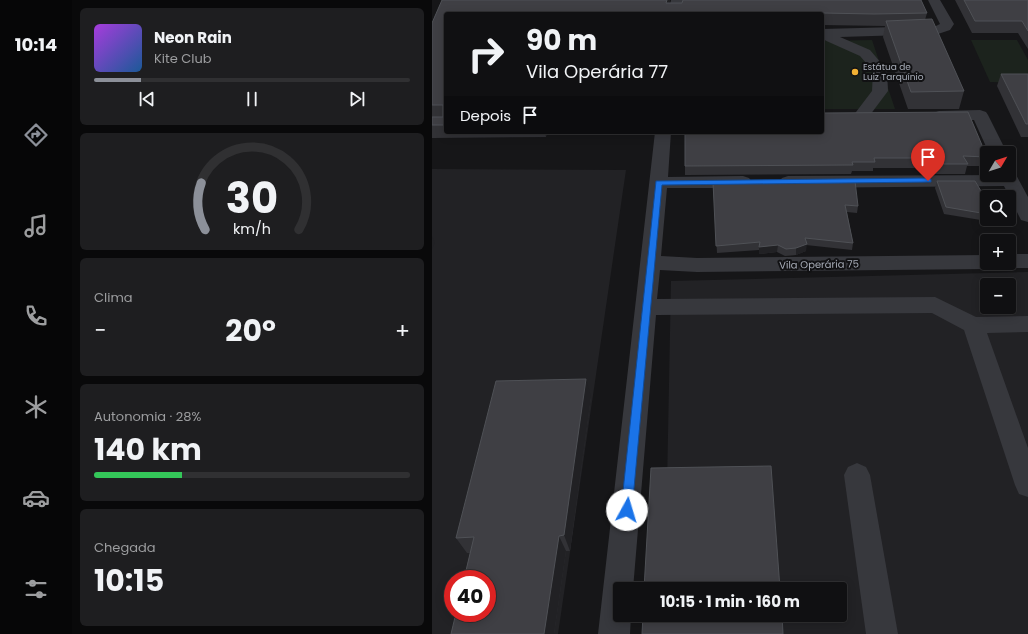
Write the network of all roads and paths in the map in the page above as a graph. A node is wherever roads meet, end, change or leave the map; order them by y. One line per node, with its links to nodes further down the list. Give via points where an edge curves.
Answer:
1 (677, 0): 3 (street)
2 (934, 0): 4 (street, via 947,24 942,29)
3 (675, 12)
4 (824, 33)
5 (824, 34): 6 (street, via 865,53 880,70 880,91)
6 (861, 116)
7 (924, 116): 9 (street, via 980,116)
8 (663, 134): 12 (street)
9 (995, 146)
10 (980, 178): 12 (street)
11 (1011, 182): 13 (street)
12 (658, 183): 17 (street)
13 (1028, 216)
14 (1028, 261): 16 (street)
15 (980, 262): 17 (street, Vila Operária 75, via 697,265)
16 (1016, 262)
17 (651, 263): 18 (street)
18 (647, 307): 20 (street, via 935,305); 23 (street)
19 (1028, 324): 20 (street)
20 (973, 325): 22 (street)
21 (857, 475): 24 (street)
22 (1028, 486)
23 (614, 634)
24 (882, 634)

